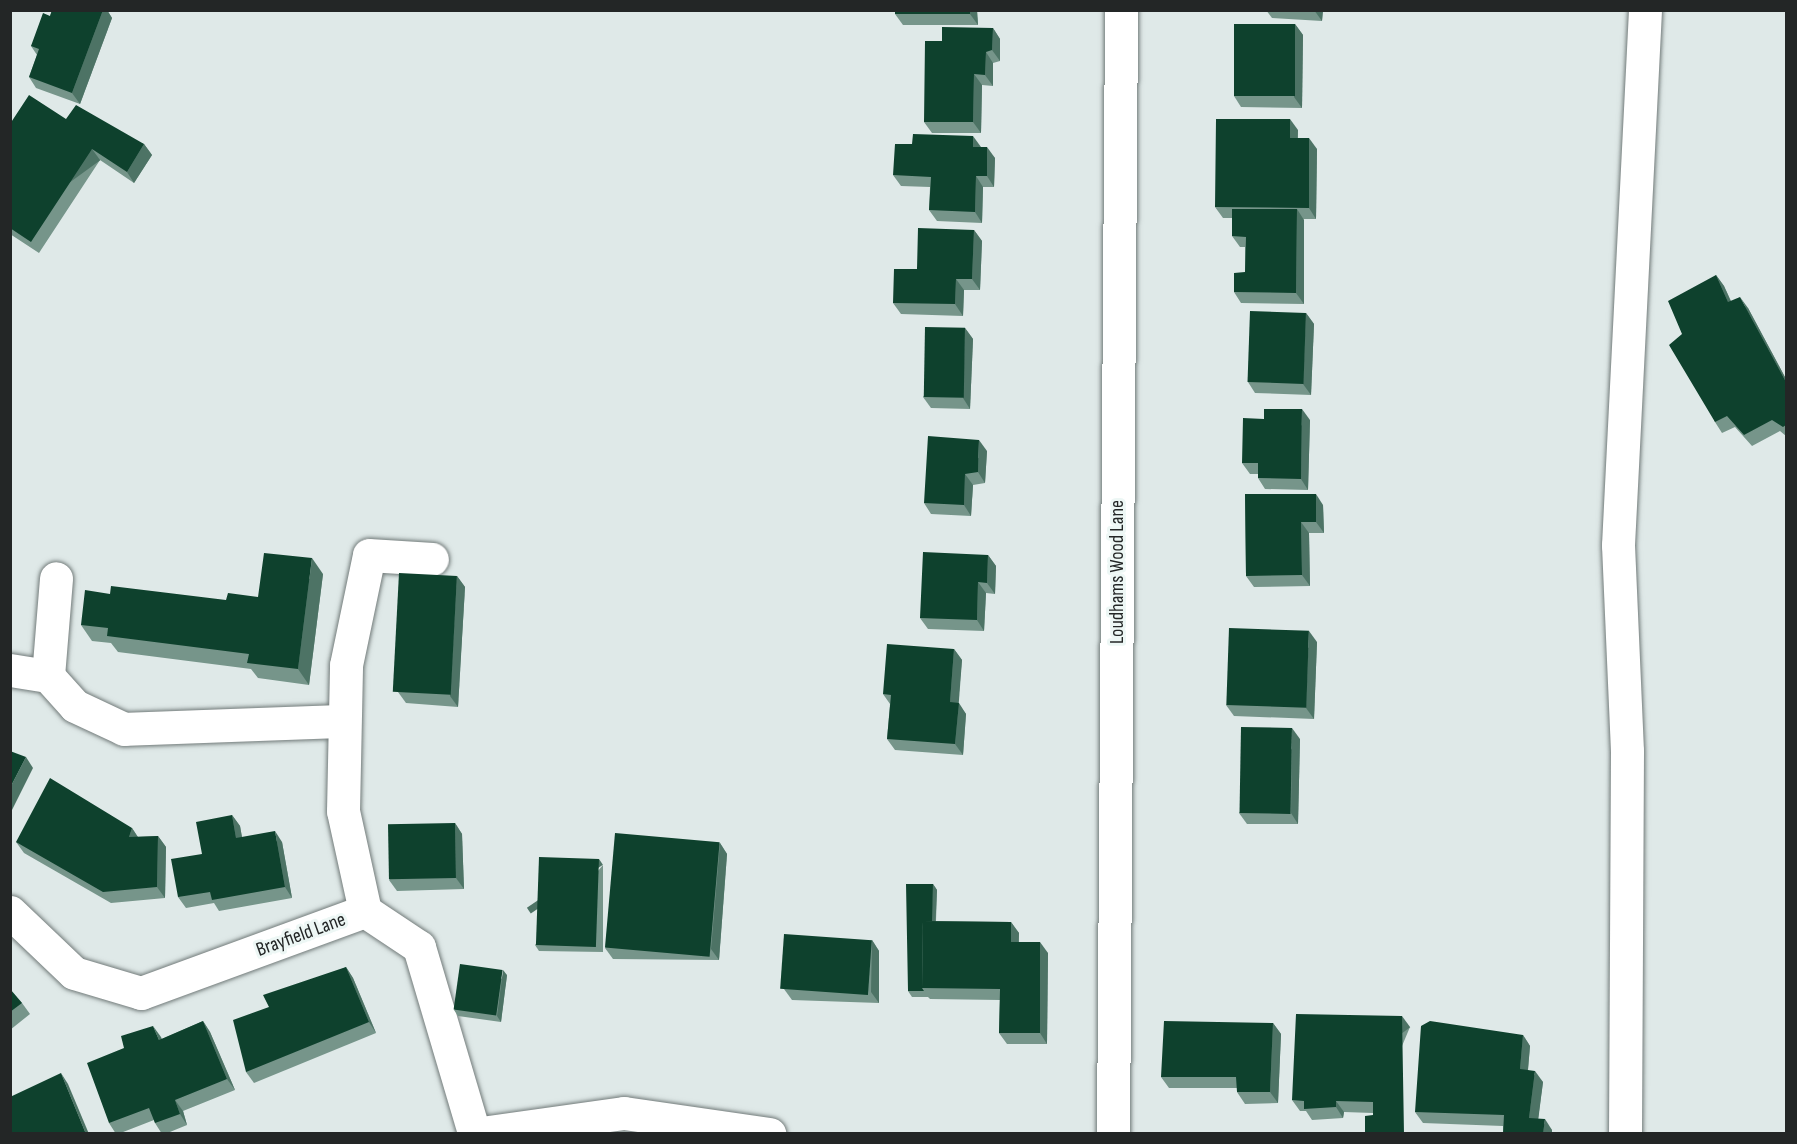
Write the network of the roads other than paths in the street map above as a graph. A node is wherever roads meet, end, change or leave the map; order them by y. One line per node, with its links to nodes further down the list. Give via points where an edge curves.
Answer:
1 (1121, 10): 12 (street, Loudhams Wood Lane)
2 (1646, 10): 13 (street, via 1618,545 1627,752)
3 (432, 559): 7 (street, via 369,555 346,666)
4 (56, 578): 6 (street)
5 (10, 670): 6 (street)
6 (48, 676): 7 (street, via 75,706 124,729)
7 (344, 721): 8 (street, via 343,811)
8 (365, 911): 9 (street, Brayfield Lane, via 141,993 74,973); 10 (street, Brayfield Lane, via 419,947)
9 (10, 912)
10 (474, 1133): 11 (street, via 624,1113)
11 (769, 1134)
12 (1113, 1134)
13 (1624, 1134)

